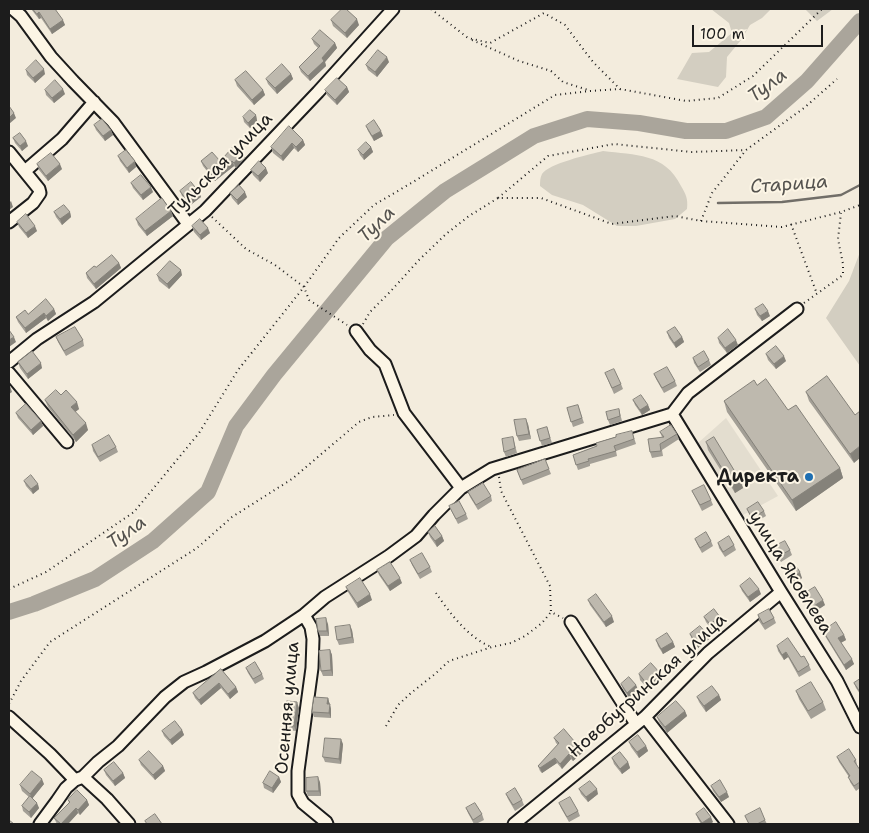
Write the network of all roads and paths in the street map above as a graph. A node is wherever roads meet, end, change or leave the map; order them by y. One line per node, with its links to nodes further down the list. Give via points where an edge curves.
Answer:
1 (13, 9): 9 (street, via 51,57)
2 (393, 9): 15 (street, Тульская улица)
3 (431, 9): 5 (path)
4 (822, 9): 7 (path, via 753,76 718,98 686,101)
5 (468, 38): 7 (path, via 490,43 544,13 565,25 593,62); 8 (path, via 519,61 551,71 563,82)
6 (837, 79): 10 (path, via 804,108)
7 (620, 89): 8 (path)
8 (590, 91): 21 (path, via 555,95 374,205 339,238)
9 (94, 102): 12 (street, via 62,139); 19 (street, via 113,122)
10 (746, 150): 13 (path, via 692,152 614,144 548,156); 17 (path, via 712,193)
11 (9, 152): 12 (street)
12 (25, 171): 18 (street, via 40,193 34,203)
13 (498, 198): 17 (path, via 541,198 612,224 675,216); 25 (path, via 446,234 370,312)
14 (860, 205): 16 (path)
15 (205, 211): 19 (street, Тульская улица); 21 (path, via 246,249 275,265)
16 (841, 212): 20 (path); 22 (path, via 838,239 843,275)
17 (701, 221): 20 (path, via 782,227)
18 (9, 222)
19 (188, 224): 26 (street, Тульская улица, via 94,302 37,339)
20 (791, 224): 22 (path)
21 (304, 287): 24 (path, via 310,300); 33 (path, via 238,370 199,433 134,512 46,572)
22 (817, 294): 23 (path)
23 (797, 309): 29 (street, via 688,394)
24 (346, 324)
25 (356, 331): 28 (street, via 384,364)
26 (9, 362)
27 (9, 373): 30 (street)
28 (404, 413): 32 (street); 40 (path, via 360,422 292,479 232,517 197,548 50,642)
29 (672, 414): 31 (street); 35 (street, улица Яковлева)
30 (67, 442)
31 (498, 468): 32 (street); 36 (path, via 501,491 550,586)
32 (461, 488): 37 (street, via 416,536 325,597)
33 (9, 589)
34 (436, 592): 39 (path, via 460,624 482,643)
35 (780, 592): 42 (street, Новобугринская улица, via 708,653); 44 (street, улица Яковлева, via 837,681)
36 (551, 612): 38 (path); 39 (path, via 525,636)
37 (304, 615): 45 (street, via 265,641 184,682); 48 (street, Осенняя улица, via 313,639 298,794 303,803)
38 (571, 622): 42 (street)
39 (492, 647): 43 (path, via 449,661 398,705)
40 (9, 704)
41 (9, 716): 45 (street)
42 (641, 721): 49 (street, Новобугринская улица); 50 (street)
43 (386, 726)
44 (860, 726)
45 (79, 779): 46 (street, via 66,788); 47 (street, via 107,799)
46 (40, 824)
47 (129, 824)
48 (327, 824)
49 (514, 824)
50 (728, 824)

